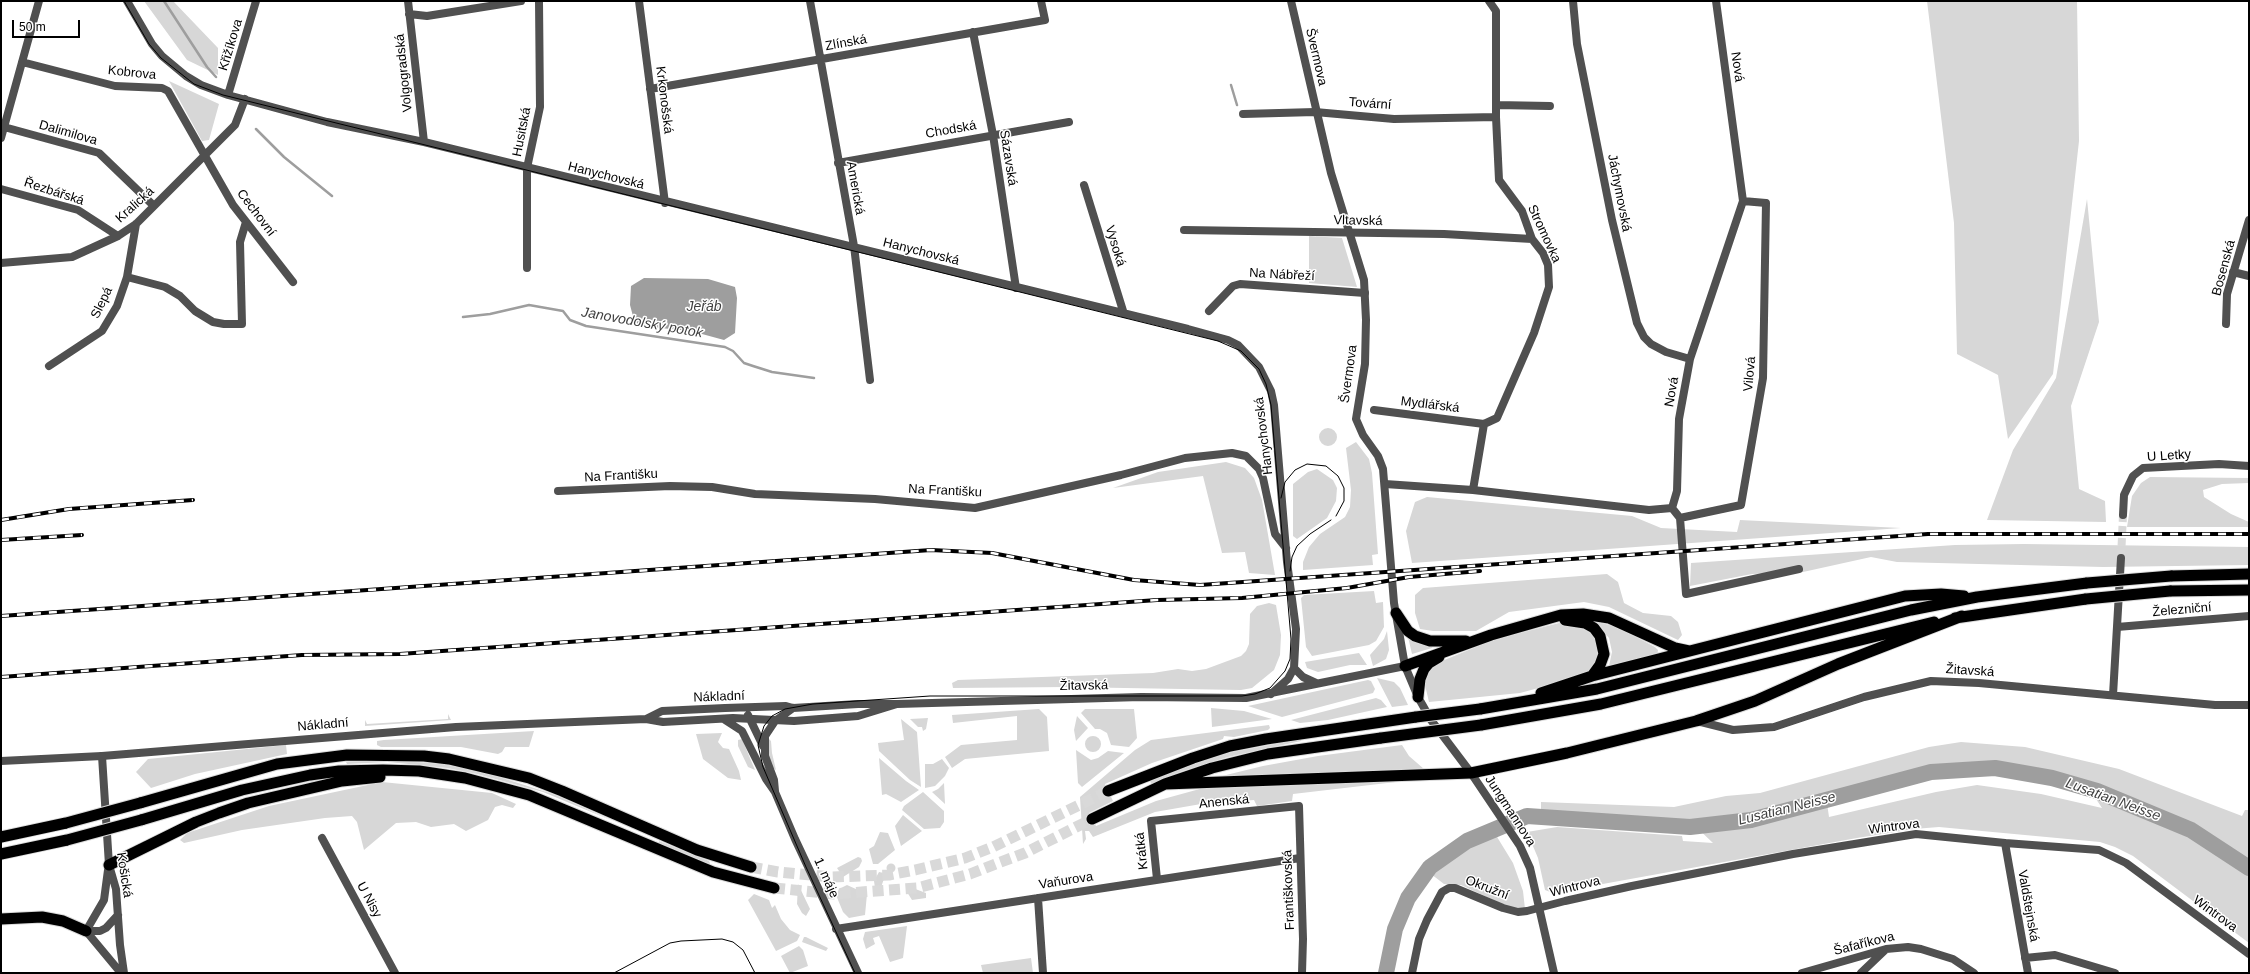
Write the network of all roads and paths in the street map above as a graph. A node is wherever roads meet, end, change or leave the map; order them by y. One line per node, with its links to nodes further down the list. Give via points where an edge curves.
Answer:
1 (39, 1): 17 (street)
2 (127, 1): 19 (street, Hanychovská, via 162,56 201,85)
3 (256, 1): 19 (street, Křižíkova)
4 (408, 1): 14 (street, Volgogradská)
5 (521, 1): 14 (street, via 427,16)
6 (539, 1): 33 (street, Husitská, via 540,107)
7 (639, 1): 18 (street, Krkonošská)
8 (810, 1): 16 (street, Americká)
9 (1041, 1): 15 (street, Zlínská, via 1045,20)
10 (1291, 1): 23 (street, Švermova)
11 (1489, 1): 21 (street, Stromovka, via 1496,11)
12 (1572, 1): 58 (street, Jáchymovská, via 1577,44 1612,220 1638,327 1651,344 1666,352)
13 (1716, 1): 36 (street, Nová)
14 (409, 14): 30 (street, Volgogradská)
15 (973, 32): 16 (street, Zlínská); 28 (street, Sázavská)
16 (821, 60): 18 (street, Zlínská); 32 (street, Americká)
17 (22, 62): 27 (street); 31 (street, Kobrova, via 115,86 162,88 168,91)
18 (650, 89): 37 (street, Krkonošská)
19 (228, 95): 20 (street, Hanychovská)
20 (245, 99): 30 (street, Hanychovská, via 327,122); 31 (street, Kralická, via 235,125)
21 (1496, 105): 22 (street); 25 (street, Stromovka)
22 (1550, 106)
23 (1316, 112): 24 (street, Tovární); 25 (street, Tovární, via 1394,118); 43 (street, Švermova, via 1331,173)
24 (1243, 114)
25 (1496, 117): 45 (street, Stromovka, via 1499,180 1522,211)
26 (1069, 122): 28 (street, Chodská)
27 (4, 127): 29 (street); 38 (street, Dalimilova, via 99,153)
28 (993, 135): 32 (street, Chodská); 53 (street, Sázavská)
29 (1, 138)
30 (424, 142): 33 (street, Hanychovská)
31 (205, 155): 38 (street, Kralická); 40 (street, Cechovní, via 233,205)
32 (838, 163): 46 (street, Americká)
33 (527, 168): 37 (street, Hanychovská); 48 (street, Husitská)
34 (1084, 185): 56 (street, Vysoká)
35 (1, 189): 44 (street, Řezbářská, via 78,210)
36 (1743, 201): 58 (street, Nová); 69 (street, Vilová, via 1766,203 1763,378 1741,505)
37 (665, 203): 46 (street, Hanychovská)
38 (154, 206): 41 (street, Kralická)
39 (2249, 220): 49 (street, Bosenská)
40 (246, 222): 51 (street, via 240,242 242,324 213,322 195,312 180,296 166,287); 52 (street, Cechovní)
41 (136, 224): 44 (street, Kralická); 51 (street, Slepá)
42 (1184, 230): 43 (street, Vltavská)
43 (1350, 233): 45 (street, Vltavská); 54 (street, Švermova)
44 (118, 236): 47 (street, Kralická, via 72,257)
45 (1532, 238): 62 (street, Stromovka, via 1548,265 1549,287 1534,333 1497,418)
46 (854, 248): 53 (street, Hanychovská); 60 (street, Americká)
47 (1, 263)
48 (527, 268)
49 (2233, 272): 50 (street); 57 (street, Bosenská, via 2227,294)
50 (2249, 276)
51 (127, 277): 59 (street, Slepá, via 117,306 102,331)
52 (293, 282)
53 (1016, 288): 56 (street, Hanychovská)
54 (1365, 293): 55 (street, Na Nábřeží, via 1240,284 1233,286); 64 (street, Švermova, via 1365,364 1356,419 1363,435 1378,456)
55 (1209, 311)
56 (1124, 314): 70 (street, Hanychovská, via 1228,340 1243,349 1259,367 1271,391 1274,405)
57 (2226, 324)
58 (1690, 359): 67 (street, Nová, via 1679,419 1677,491)
59 (50, 366)
60 (870, 380)
61 (1374, 410): 62 (street, Mydlářská)
62 (1484, 424): 65 (street)
63 (2249, 466): 68 (street, U Letky, via 2219,464 2143,468 2134,476 2124,495)
64 (1385, 484): 65 (street); 76 (street, Švermova)
65 (1473, 490): 67 (street, via 1649,510)
66 (558, 491): 70 (street, Na Františku, via 670,486 712,487 755,494 868,498 975,508 1185,458 1232,453 1246,456 1259,469 1275,534)
67 (1672, 508): 69 (street)
68 (2123, 515)
69 (1680, 518): 72 (street, via 1686,594)
70 (1286, 548): 84 (street, Hanychovská, via 1296,629)
71 (2121, 558): 80 (street)
72 (1799, 569)
73 (2249, 574): 75 (highway, bridge, via 2171,576 2087,583)
74 (2249, 590): 77 (highway, bridge, via 2170,591 2086,599)
75 (1977, 597): 82 (highway, via 1941,594 1905,596); 92 (highway, via 1855,623 1597,689)
76 (1396, 613): 81 (highway, via 1408,631 1415,636 1430,641); 83 (street, Švermova)
77 (1962, 616): 102 (highway, via 1838,664 1755,701); 110 (highway, bridge, via 1601,704 1480,725 1268,754 1194,773)
78 (2249, 616): 80 (street, Železniční)
79 (1550, 618): 81 (highway); 82 (highway, via 1583,614 1609,618 1675,648); 85 (highway, via 1585,623 1594,628 1600,636 1604,654)
80 (2117, 627): 88 (street)
81 (1474, 641): 83 (highway); 89 (highway, via 1429,663 1420,680)
82 (1691, 651): 85 (highway)
83 (1405, 666): 86 (street, Žitavská); 89 (street, Švermova)
84 (1294, 668): 86 (street, via 1303,677); 87 (street, via 1288,679)
85 (1592, 676): 92 (highway)
86 (1316, 683): 87 (street, Žitavská)
87 (1271, 694): 90 (street, Žitavská, via 1246,698 1141,697)
88 (2113, 695): 91 (street, Žitavská, via 2215,705); 102 (street, Žitavská, via 1972,682 1931,681 1864,697 1774,727 1733,730)
89 (1418, 698): 99 (street, Švermova)
90 (897, 704): 95 (street, Žitavská); 101 (street, Žitavská, via 858,716)
91 (2249, 705)
92 (1500, 706): 111 (highway, bridge, via 1230,746)
93 (734, 708): 94 (street, Nákladní); 96 (street, via 741,709); 97 (street, Nákladní, via 662,711)
94 (764, 708): 95 (street, Nákladní); 96 (street, via 757,710)
95 (793, 708): 100 (street, 1. máje)
96 (750, 718): 98 (street, Žitavská); 100 (street, Žitavská); 104 (street, via 745,727); 105 (street, 1. máje)
97 (646, 719): 98 (street, Nákladní, via 664,722); 106 (street, Nákladní, via 456,727)
98 (725, 720): 104 (street, 1. máje, via 739,727)
99 (1431, 720): 108 (street, Jungmannova)
100 (775, 721): 101 (street, Žitavská); 103 (street, 1. máje)
101 (785, 721): 103 (street, via 774,725)
102 (1696, 721): 108 (highway, via 1567,753)
103 (765, 736): 105 (street, 1. máje)
104 (745, 737): 112 (street, 1. máje)
105 (764, 748): 112 (street, 1. máje)
106 (102, 756): 107 (street, Nákladní); 123 (street, Košická)
107 (1, 761)
108 (1471, 773): 110 (highway); 128 (street, Jungmannova, via 1520,846 1530,868)
109 (439, 774): 121 (highway, bridge, via 383,770 339,771 310,775 242,790 67,840); 123 (highway, via 369,777 342,781 248,803 196,822); 126 (highway, via 529,795 713,872)
110 (1165, 784): 114 (highway)
111 (1108, 791)
112 (775, 792): 131 (street, 1. máje)
113 (1299, 806): 115 (street, Anenská); 122 (street, Františkovská)
114 (1092, 819)
115 (1151, 821): 125 (street, Krátká)
116 (1, 832): 117 (highway)
117 (15, 835): 118 (highway); 124 (highway, bridge, via 140,803 250,770 347,755 424,756 456,760 529,778 697,850)
118 (1, 837)
119 (322, 838): 137 (street, U Nisy)
120 (2005, 844): 128 (street, Wintrova, via 1916,834 1792,854); 134 (street, Wintrova, via 2100,850 2126,863); 135 (street, Valdštejnská)
121 (1, 854)
122 (1300, 858): 125 (street, Vaňurova); 140 (street, Františkovská)
123 (109, 865): 129 (street, Košická, via 116,889); 132 (street, via 104,900)
124 (751, 867)
125 (1157, 879): 127 (street, Vaňurova)
126 (774, 888)
127 (1038, 898): 131 (street, Vaňurova); 139 (street)
128 (1540, 908): 141 (street, Okružní, via 1518,912 1449,888 1442,892 1427,920 1419,939); 142 (street, Jungmannova)
129 (118, 915): 132 (street, via 106,928); 136 (street, Košická)
130 (1, 919): 132 (highway, via 42,917 63,921)
131 (836, 929): 138 (street, 1. máje)
132 (86, 931): 136 (street)
133 (1886, 949): 143 (street, Šafaříkova); 144 (street); 145 (street, Šafaříkova, via 1921,948 1953,959)
134 (2249, 954)
135 (2025, 958): 146 (street, Valdštejnská); 147 (street, via 2055,955)
136 (122, 973)
137 (395, 973)
138 (858, 973)
139 (1043, 973)
140 (1302, 973)
141 (1412, 973)
142 (1554, 973)
143 (1802, 973)
144 (1860, 973)
145 (1974, 973)
146 (2028, 973)
147 (2115, 973)

